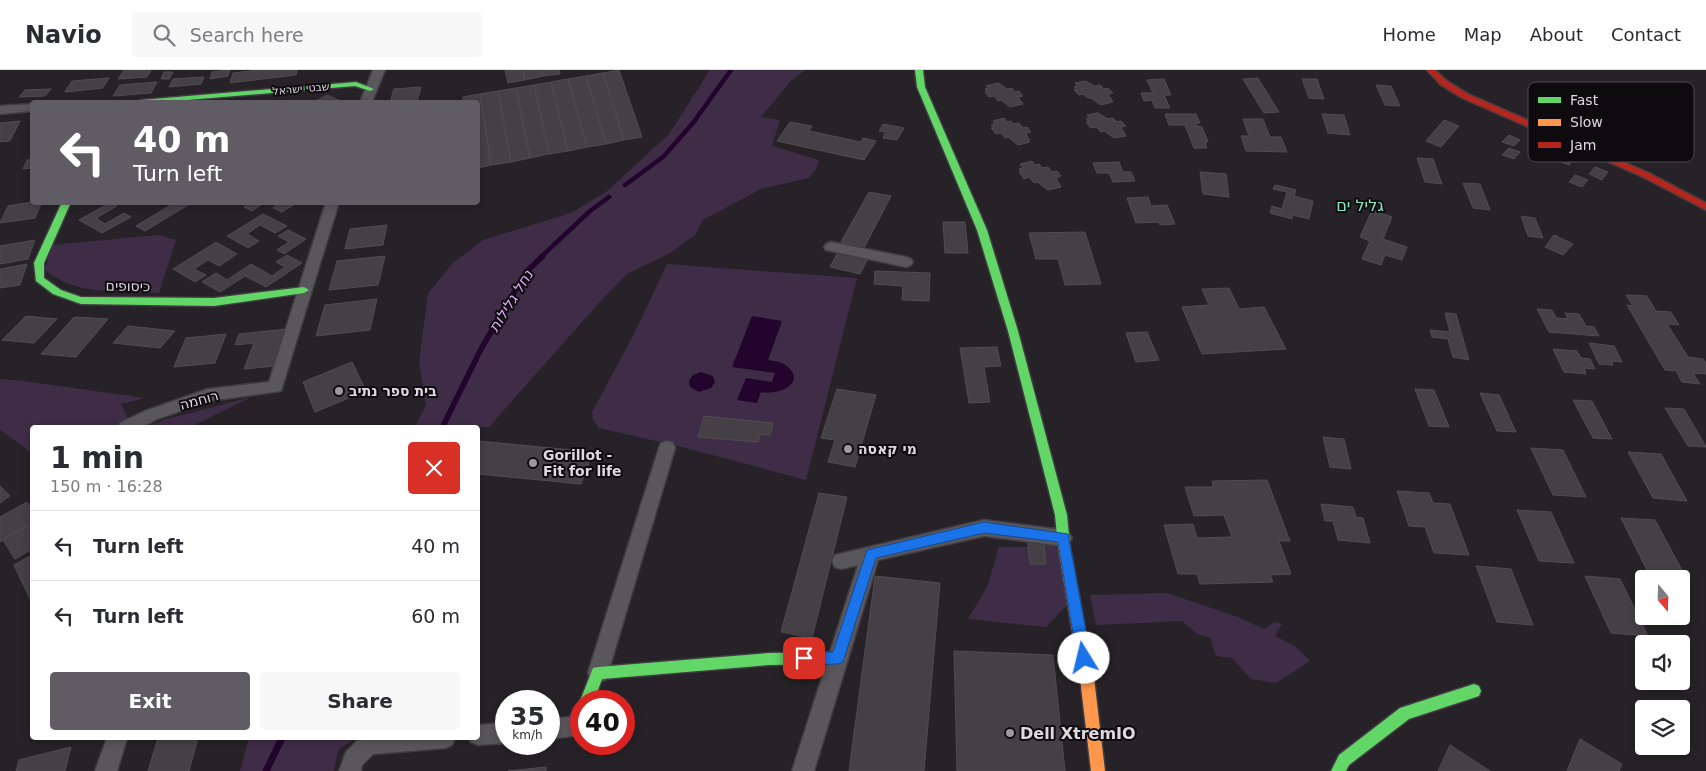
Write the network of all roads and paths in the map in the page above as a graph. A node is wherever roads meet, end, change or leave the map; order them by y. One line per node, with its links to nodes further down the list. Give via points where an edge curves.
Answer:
1 (378, 70): 4 (street, via 376,84)
2 (920, 70): 19 (street, via 921,86 982,230 1013,331 1061,514)
3 (1431, 70): 9 (street, via 1444,83 1466,96)
4 (370, 89): 5 (street, שבטי ישראל, via 356,84); 6 (street)
5 (165, 100)
6 (367, 100)
7 (30, 108): 8 (street)
8 (0, 110)
9 (1528, 123)
10 (1616, 162): 13 (street)
11 (66, 205): 16 (street, כיסופים, via 39,263 39,279 57,292 81,300 214,302)
12 (332, 205): 16 (street)
13 (1706, 207)
14 (831, 247): 15 (street)
15 (906, 262)
16 (304, 290): 17 (street, רוחמה, via 276,387 208,395)
17 (132, 425)
18 (667, 448): 23 (street)
19 (1063, 538): 20 (street, via 984,528); 33 (street, via 1087,678)
20 (871, 554): 21 (street); 22 (street)
21 (841, 561)
22 (838, 658): 23 (street, via 769,659); 32 (street)
23 (598, 673): 24 (street)
24 (591, 690)
25 (1474, 691): 34 (street, via 1405,713 1344,760)
26 (495, 734): 27 (street)
27 (480, 735)
28 (116, 740): 30 (street)
29 (419, 740): 31 (street, via 368,744 353,759)
30 (106, 771)
31 (350, 771)
32 (803, 771)
33 (1098, 771)
34 (1338, 771)

